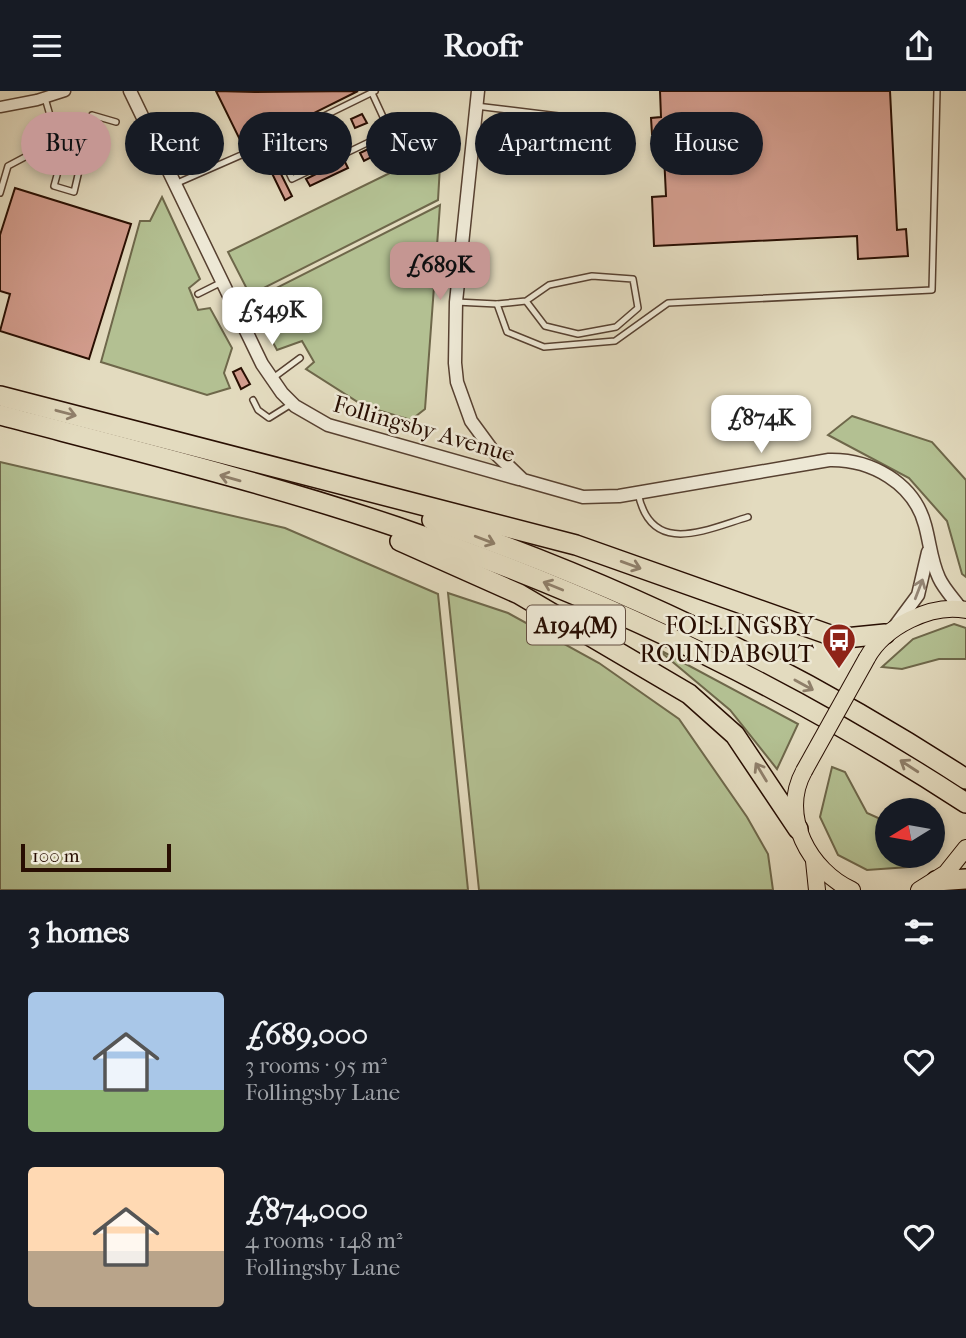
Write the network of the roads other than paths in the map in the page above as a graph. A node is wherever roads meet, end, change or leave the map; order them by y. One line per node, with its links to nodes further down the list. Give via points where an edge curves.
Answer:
1 (65, 91): 6 (street)
2 (130, 91): 19 (street, Follingsby Avenue)
3 (478, 91): 7 (street)
4 (937, 91): 25 (lane, via 932,290 668,303 615,341 544,347 507,332)
5 (374, 92): 10 (lane); 14 (lane, via 390,132)
6 (45, 98): 8 (street); 9 (lane)
7 (476, 106): 11 (lane); 24 (street)
8 (0, 107)
9 (49, 112)
10 (333, 112)
11 (525, 112)
12 (111, 121): 13 (lane)
13 (116, 123)
14 (352, 150)
15 (238, 157): 19 (lane)
16 (21, 159): 20 (lane, via 8,166)
17 (57, 175): 18 (lane, via 54,185 74,192)
18 (78, 175)
19 (175, 184): 21 (street, Follingsby Avenue)
20 (0, 193)
21 (222, 282): 22 (lane); 27 (street, Follingsby Avenue)
22 (198, 294)
23 (526, 301): 23 (lane, via 549,285 592,276 633,279 638,308 616,327 578,334 545,325); 25 (lane)
24 (456, 302): 25 (lane); 33 (street, via 455,363 462,399 482,438)
25 (497, 304)
26 (300, 358): 27 (lane)
27 (271, 380): 30 (street, Follingsby Avenue)
28 (0, 396): 32 (highway, A194(M), one-way to 32)
29 (253, 400): 30 (lane, via 269,418)
30 (293, 403): 33 (street, Follingsby Avenue, via 328,425)
31 (0, 415): 35 (highway, A194(M), one-way to 31)
32 (305, 477): 39 (highway, A194(M), one-way to 39, via 576,545 833,636); 40 (highway, A194(M), one-way to 40, via 535,559 671,617 890,732)
33 (523, 480): 34 (street, Follingsby Avenue, via 583,497)
34 (639, 493): 36 (lane, via 648,520 663,531 695,533); 37 (street, Follingsby Avenue, via 846,460 873,467 906,491 925,524)
35 (296, 496): 41 (highway, A194(M), one-way to 35, via 814,710 653,629 496,563); 42 (highway, A194(M), one-way to 35, via 734,735 689,694 519,594)
36 (748, 517)
37 (929, 544): 38 (street, Follingsby Avenue, via 940,580); 39 (street, one-way to 37, via 918,595)
38 (964, 609): 39 (main road, via 946,609)
39 (889, 630): 42 (main road, bridge, via 867,657 804,771 796,807)
40 (966, 779)
41 (966, 803)
42 (798, 829): 44 (main road)
43 (966, 848): 46 (main road, via 955,864)
44 (814, 861): 47 (main road); 48 (main road)
45 (966, 879): 46 (highway)
46 (928, 886)
47 (817, 890)
48 (852, 890)

